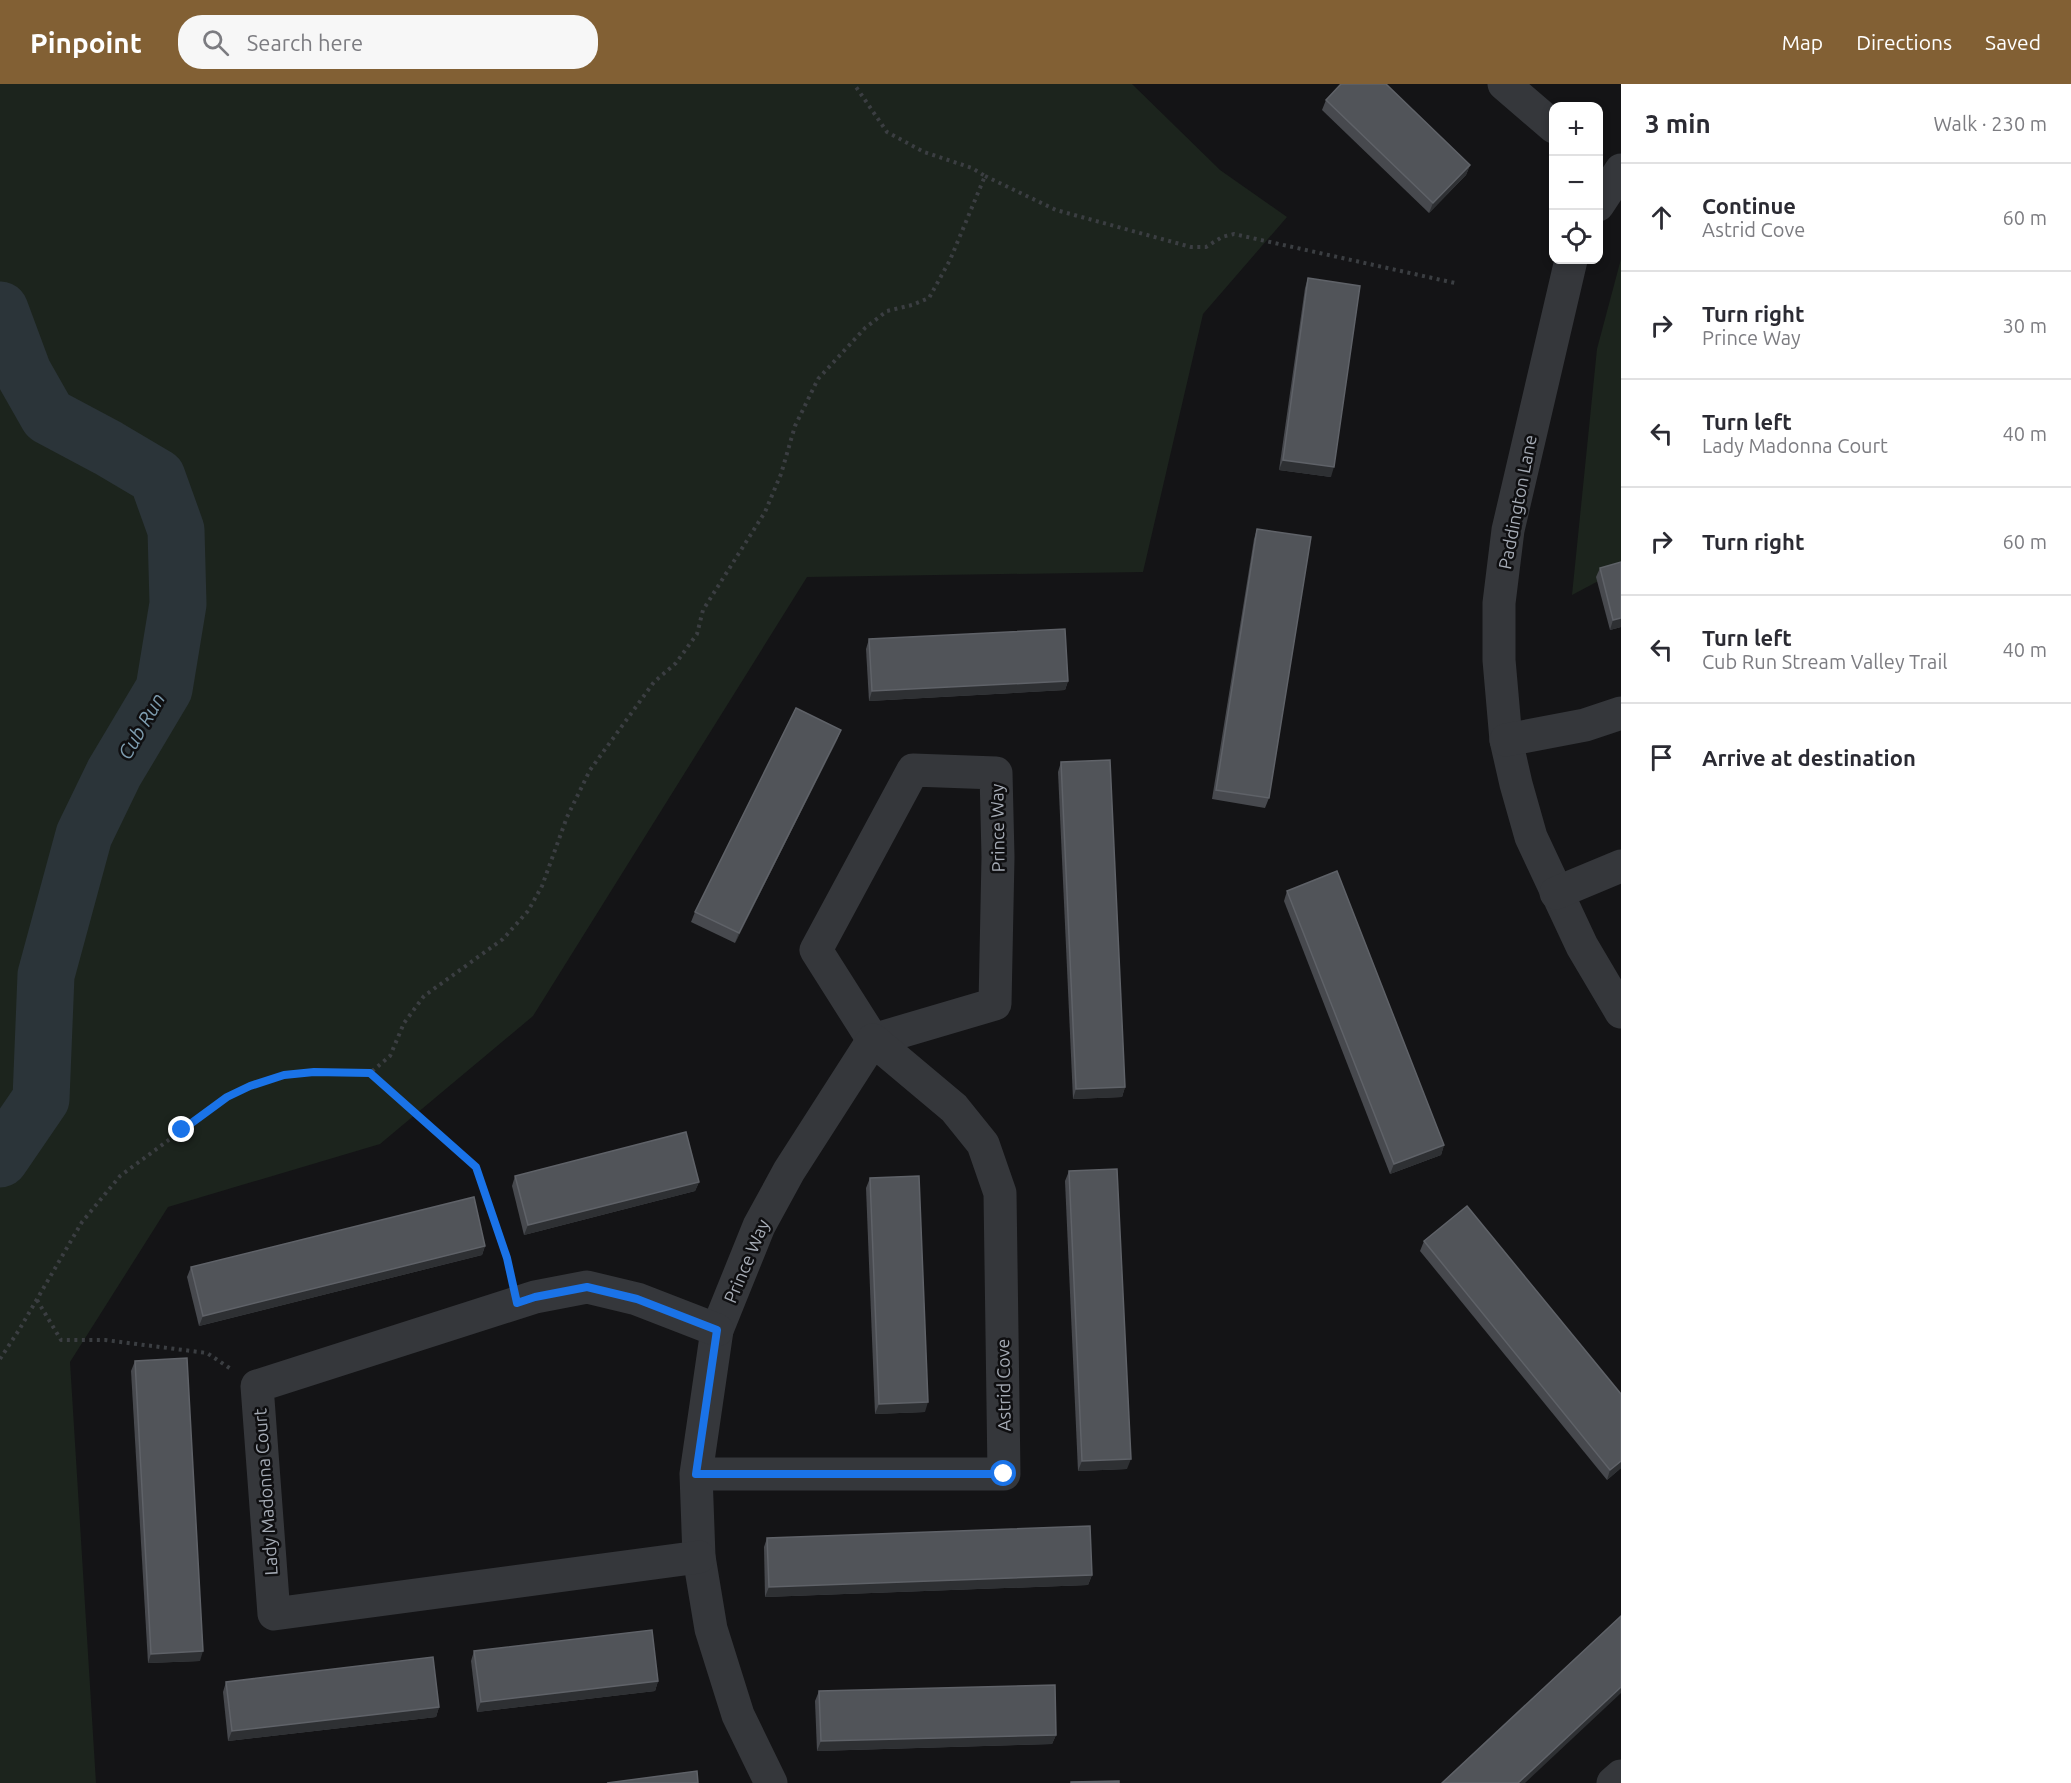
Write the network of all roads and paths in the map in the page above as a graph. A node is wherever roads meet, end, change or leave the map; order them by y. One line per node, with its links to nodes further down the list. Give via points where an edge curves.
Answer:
1 (854, 84): 4 (path, via 887,132 924,152)
2 (1504, 84): 3 (street)
3 (1549, 123)
4 (985, 176): 6 (path, via 1056,210 1191,246 1206,247 1234,234); 13 (path, via 950,260 929,297 887,311 865,328 818,379 795,426 765,512 703,610 697,634 676,663 654,682 590,770 528,911 504,939 424,996 404,1023 390,1056)
5 (1570, 264): 8 (street, Paddington Lane, via 1508,530 1499,615)
6 (1455, 283)
7 (1621, 713): 8 (street, via 1585,725)
8 (1506, 740): 10 (street, Paddington Lane, via 1531,837)
9 (1621, 866): 10 (street)
10 (1557, 893): 11 (street, Paddington Lane, via 1582,946)
11 (1621, 1012)
12 (873, 1040): 12 (street, Prince Way, via 995,1004 996,774 913,770 816,950); 16 (street, Prince Way, via 789,1171 759,1226); 19 (street, Astrid Cove, via 954,1108 983,1144 1000,1192 1004,1474)
13 (370, 1073): 14 (path, via 284,1075 227,1097 120,1176 82,1222); 15 (path, via 476,1167 507,1258)
14 (37, 1300): 17 (path); 18 (path, via 61,1340 105,1340 207,1353)
15 (517, 1303): 16 (street, Lady Madonna Court, via 587,1287 637,1299); 18 (street, Lady Madonna Court)
16 (717, 1330): 19 (street, Prince Way)
17 (0, 1359)
18 (257, 1386): 20 (street, Lady Madonna Court, via 274,1614)
19 (696, 1474): 20 (street, Prince Way)
20 (699, 1557): 22 (street, Prince Way, via 711,1629 738,1715)
21 (1621, 1776): 23 (street)
22 (771, 1783)
23 (1613, 1783)

